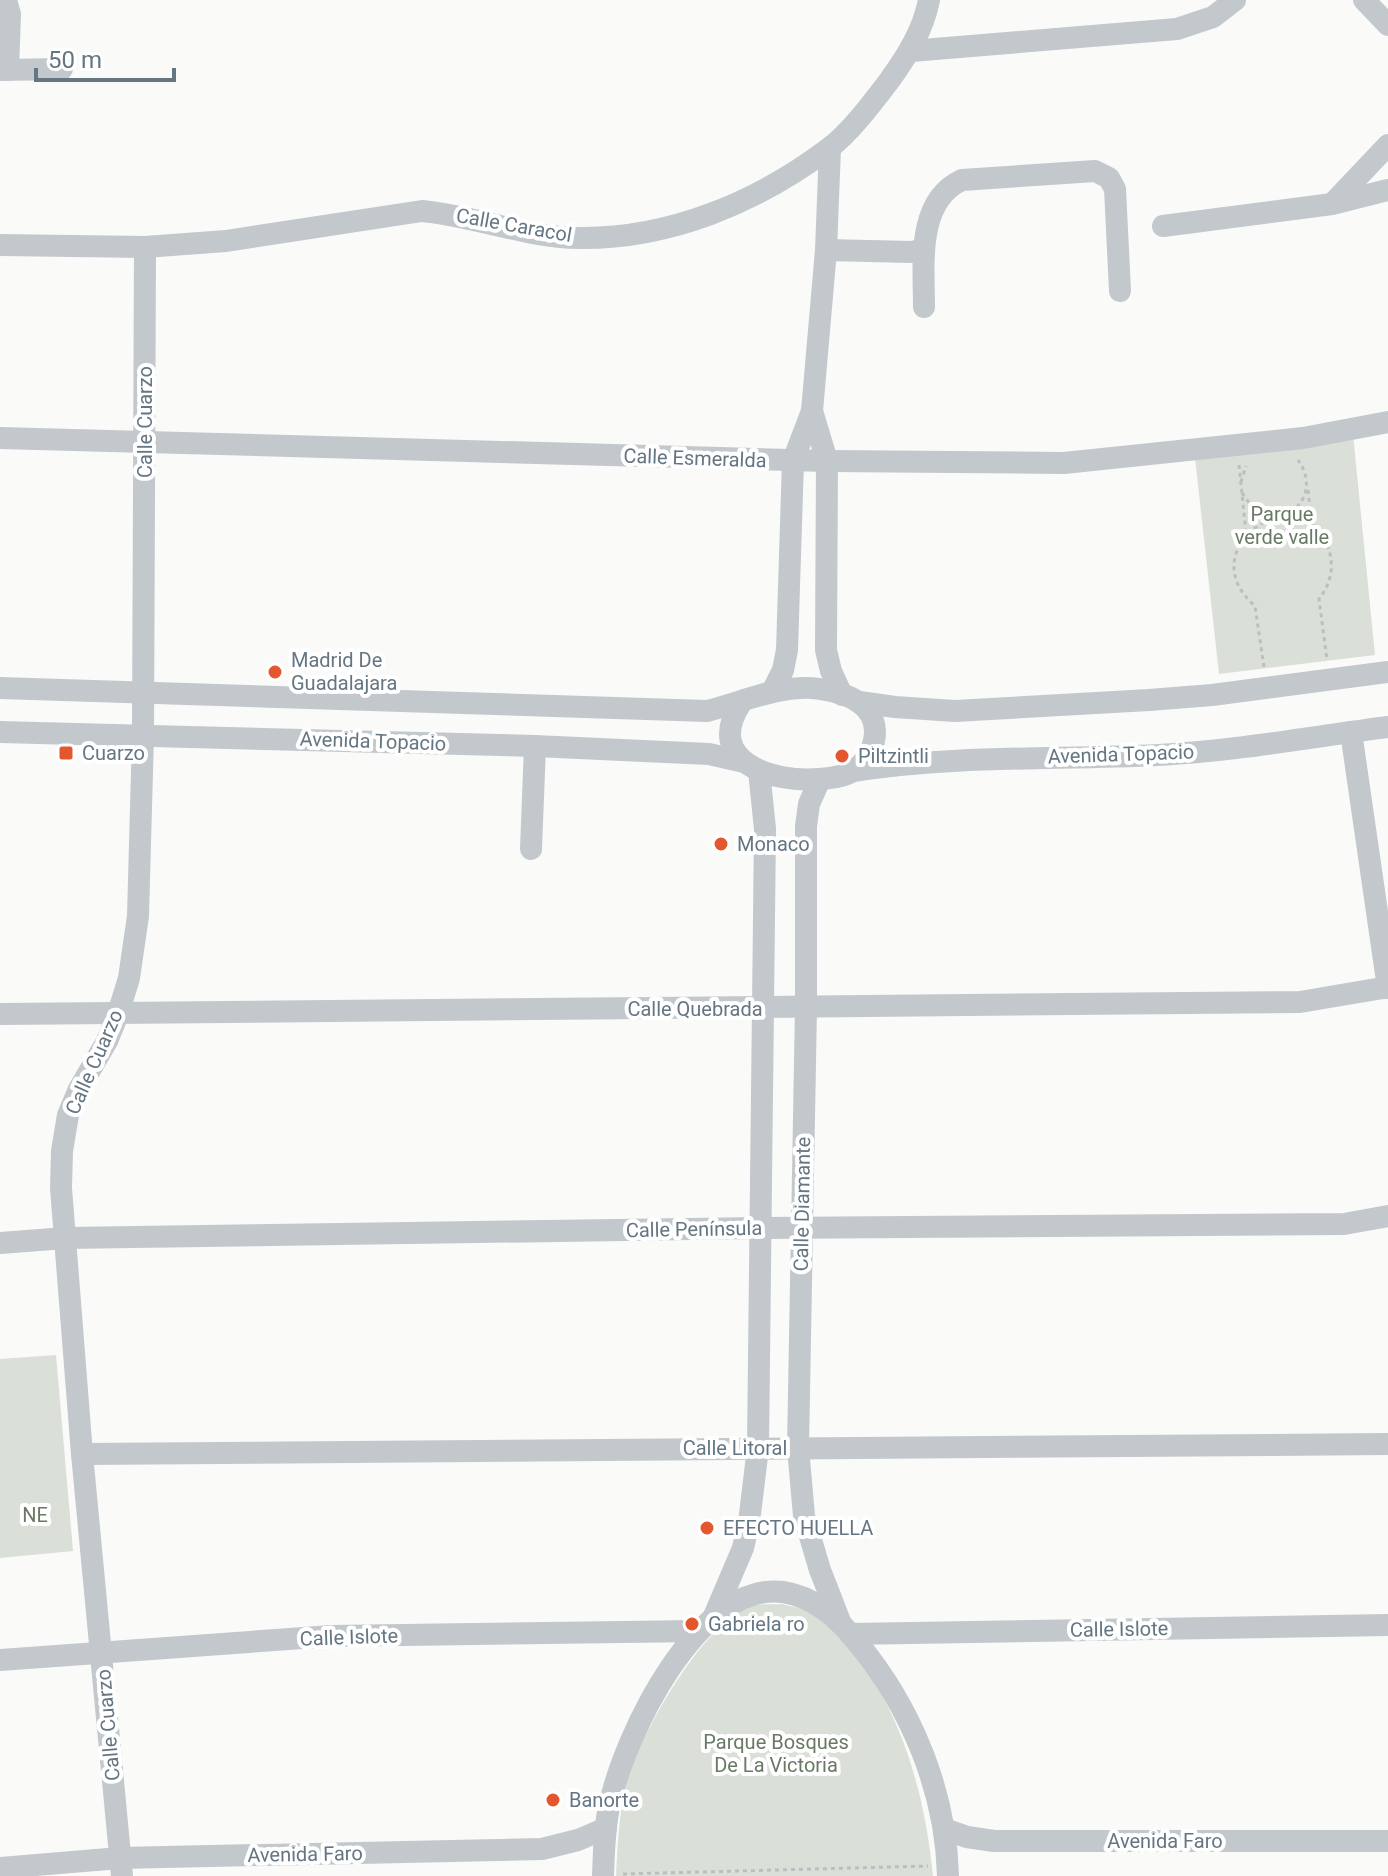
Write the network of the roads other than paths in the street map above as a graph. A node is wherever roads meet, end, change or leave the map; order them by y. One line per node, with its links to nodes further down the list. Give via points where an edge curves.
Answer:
1 (929, 0): 6 (street, Calle Caracol)
2 (1235, 0): 6 (street, via 1213,17 1177,29)
3 (1364, 0): 5 (street)
4 (13, 5): 8 (street)
5 (1388, 25)
6 (911, 51): 10 (street, Calle Caracol)
7 (62, 69): 8 (street)
8 (4, 70)
9 (1388, 145): 12 (street)
10 (830, 148): 15 (street, Calle Caracol, via 732,206 644,232 577,238 422,211 266,236); 17 (street)
11 (1388, 190): 12 (street)
12 (1332, 204): 13 (street)
13 (1163, 226)
14 (0, 245): 15 (street, Calle Caracol)
15 (145, 247): 23 (street, Calle Cuarzo)
16 (923, 249): 17 (street); 18 (street, via 935,208 962,180 1095,171 1109,178 1115,189); 19 (street)
17 (826, 250): 20 (street)
18 (1120, 291)
19 (924, 307)
20 (812, 411): 24 (street); 25 (street)
21 (1388, 422): 25 (street, Calle Esmeralda, via 1242,454 1064,463)
22 (0, 438): 23 (street, Calle Esmeralda)
23 (145, 443): 24 (street, Calle Esmeralda); 29 (street, Calle Cuarzo)
24 (793, 461): 25 (street, Calle Esmeralda); 28 (street, via 787,650)
25 (827, 461): 30 (street, via 826,650 831,671)
26 (1388, 672): 30 (street, via 1149,700 955,711)
27 (0, 688): 29 (street, Avenida Topacio)
28 (772, 692): 30 (street, via 817,688); 31 (street)
29 (142, 694): 31 (street, Avenida Topacio, via 707,711); 35 (street, Calle Cuarzo)
30 (851, 698): 38 (street, via 872,719 875,742)
31 (741, 703): 37 (street, via 728,730 732,747)
32 (1388, 727): 34 (street, Avenida Topacio)
33 (0, 732): 35 (street, Avenida Topacio)
34 (1351, 732): 38 (street, Avenida Topacio, via 1158,755 958,759); 41 (street)
35 (143, 735): 36 (street, Avenida Topacio); 45 (street, Calle Cuarzo, via 138,916)
36 (535, 746): 37 (street, Avenida Topacio, via 709,754); 40 (street)
37 (752, 766): 39 (street, via 796,780); 43 (street, Calle Diamante, via 765,829)
38 (854, 771): 39 (street)
39 (820, 779): 42 (street, Calle Diamante, via 806,826)
40 (531, 849)
41 (1388, 988): 42 (street, Calle Quebrada, via 1300,1002)
42 (806, 1008): 43 (street, Calle Quebrada); 48 (street, Calle Diamante)
43 (765, 1009): 45 (street, Calle Quebrada); 47 (street, Calle Diamante)
44 (0, 1014): 45 (street, Calle Quebrada)
45 (118, 1014): 49 (street, Calle Cuarzo, via 68,1115 61,1188)
46 (1388, 1216): 48 (street, Calle Península, via 1344,1224)
47 (760, 1228): 48 (street, Calle Península); 49 (street, Calle Península); 52 (street, Calle Diamante)
48 (802, 1228): 53 (street, Calle Diamante)
49 (65, 1238): 50 (street, Calle Península); 54 (street, Calle Cuarzo)
50 (0, 1243)
51 (1388, 1444): 53 (street, Calle Litoral)
52 (758, 1448): 53 (street, Calle Litoral); 54 (street, Calle Litoral); 55 (street, Calle Diamante, via 743,1548)
53 (798, 1448): 57 (street, Calle Diamante, via 804,1516)
54 (82, 1454): 58 (street, Calle Cuarzo)
55 (706, 1623): 57 (street, via 747,1597 784,1592 817,1606); 58 (street, Calle Islote, via 331,1636); 60 (street, Calle Diamante, via 648,1704 610,1803)
56 (1388, 1625): 57 (street, Calle Islote)
57 (846, 1629): 61 (street, via 878,1667 904,1711)
58 (101, 1652): 59 (street, Calle Islote); 63 (street, Calle Cuarzo)
59 (0, 1660)
60 (606, 1828): 63 (street, Avenida Faro, via 542,1849); 66 (street, Calle Diamante)
61 (944, 1829): 62 (street, Avenida Faro, via 994,1841); 65 (street)
62 (1388, 1841)
63 (121, 1867): 64 (street, Avenida Faro)
64 (0, 1868)
65 (948, 1871)
66 (603, 1875)

